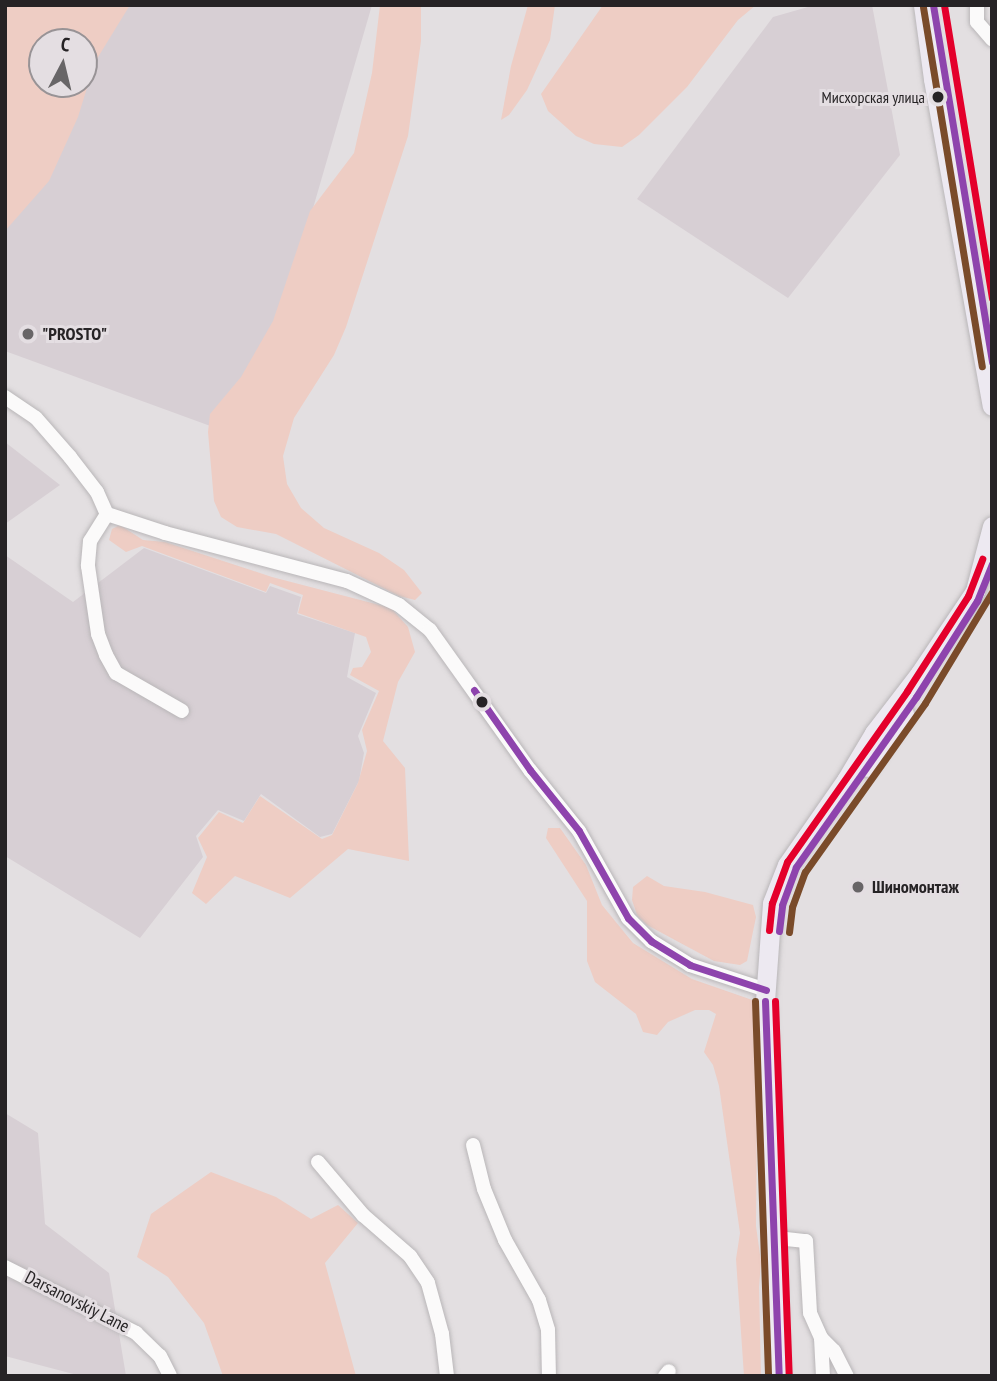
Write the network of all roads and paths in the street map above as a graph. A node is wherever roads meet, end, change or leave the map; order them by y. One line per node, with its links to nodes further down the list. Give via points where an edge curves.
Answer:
1 (923, 5): 7 (highway)
2 (933, 5): 5 (highway)
3 (977, 5): 4 (street, via 977,22)
4 (992, 40)
5 (992, 364)
6 (5, 397): 8 (street, via 36,418 70,457 97,492)
7 (992, 407)
8 (107, 514): 11 (street, via 90,541 88,566 98,634 116,673); 12 (street, via 347,581 399,605 430,630 579,831 628,918 651,941 690,965)
9 (992, 526): 12 (highway, via 975,591 787,864 772,903)
10 (992, 563): 15 (highway, via 977,601 916,697 796,867 782,905 776,1022)
11 (182, 711)
12 (765, 995): 21 (highway)
13 (473, 1145): 20 (street, via 484,1189 505,1240 539,1300 548,1330)
14 (318, 1163): 19 (street, via 363,1215 410,1256 428,1283 442,1334)
15 (786, 1239): 17 (street, via 806,1241 810,1313); 22 (highway)
16 (5, 1267): 18 (street, Darsanovskiy Lane, via 136,1333 160,1356)
17 (821, 1338): 23 (street); 24 (street)
18 (170, 1376)
19 (447, 1376)
20 (549, 1376)
21 (779, 1376)
22 (789, 1376)
23 (823, 1376)
24 (847, 1376)

